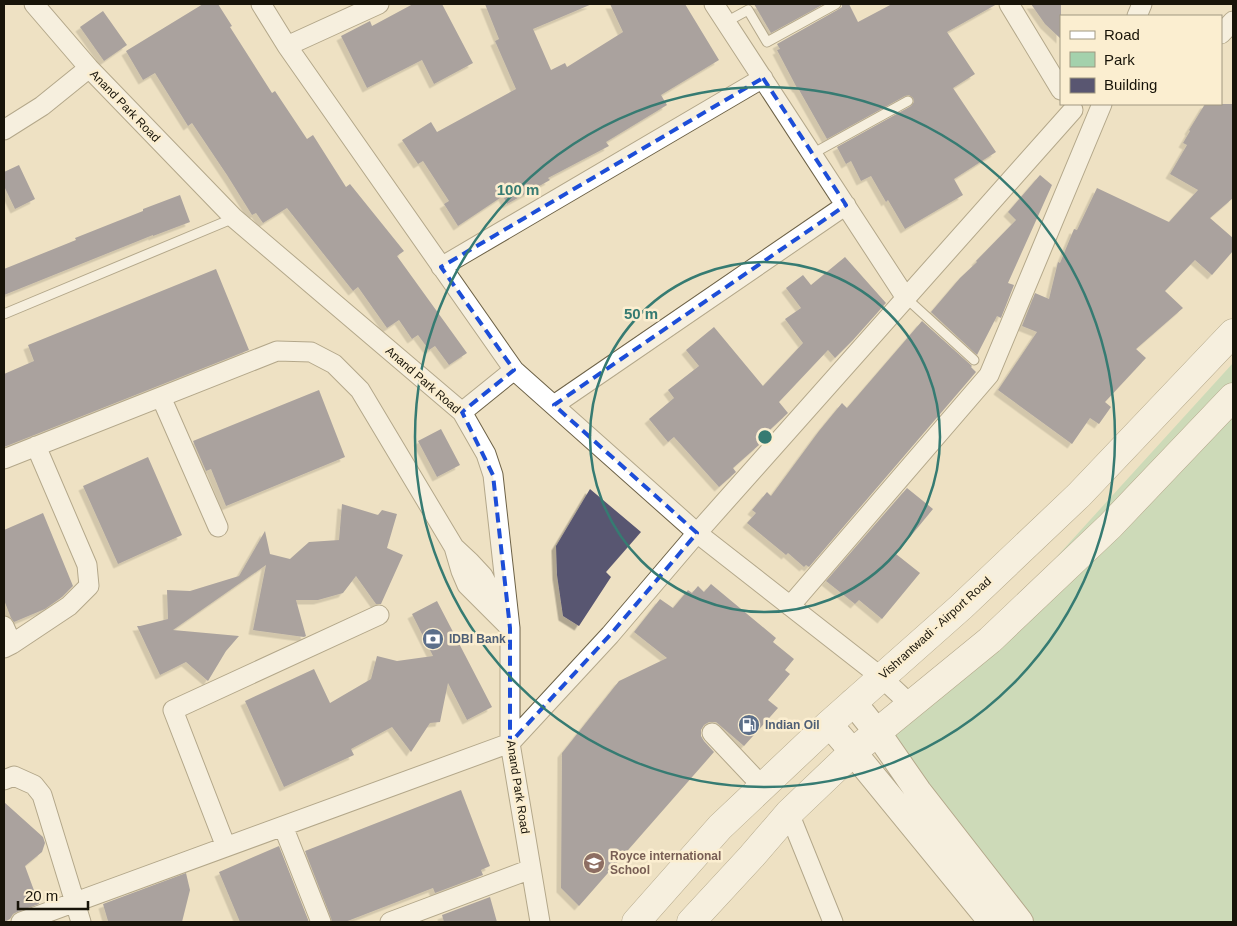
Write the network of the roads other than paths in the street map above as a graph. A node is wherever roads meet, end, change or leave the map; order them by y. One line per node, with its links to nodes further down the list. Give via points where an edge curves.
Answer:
1 (34, 4): 11 (street, Anand Park Road)
2 (261, 4): 10 (street)
3 (379, 4): 10 (street)
4 (714, 4): 8 (street)
5 (836, 4): 8 (lane, via 767,42 748,10)
6 (1008, 4): 13 (street)
7 (1233, 20): 9 (street)
8 (726, 22): 12 (street)
9 (1222, 33)
10 (287, 46): 22 (street)
11 (89, 68): 17 (street, via 42,106); 21 (street, Anand Park Road)
12 (763, 78): 19 (street); 22 (street)
13 (1060, 88)
14 (908, 101): 19 (lane)
15 (1102, 105): 18 (street)
16 (1071, 107): 18 (street); 23 (street)
17 (4, 130)
18 (1090, 134): 36 (street, via 988,375)
19 (812, 154): 20 (street)
20 (846, 205): 23 (street); 30 (street)
21 (234, 218): 24 (lane); 31 (street, Anand Park Road)
22 (441, 266): 27 (street)
23 (906, 298): 26 (lane); 35 (street)
24 (4, 314)
25 (1233, 333): 41 (main road, Vishrantwadi - Airport Road, via 1080,495 961,607)
26 (974, 360)
27 (514, 370): 30 (street); 31 (street)
28 (1233, 396): 43 (main road, via 1110,526 990,640)
29 (161, 397): 32 (street); 34 (street); 39 (street, via 277,351 311,352 334,364 360,390 454,547 467,585)
30 (554, 406): 35 (street)
31 (462, 412): 39 (street, Anand Park Road, via 494,475)
32 (36, 446): 33 (street); 40 (street, via 87,565 89,586 69,606)
33 (4, 459)
34 (218, 527)
35 (697, 533): 36 (street); 47 (street, via 610,635)
36 (790, 606): 41 (street)
37 (379, 615): 53 (street, via 173,710)
38 (4, 626): 40 (street)
39 (510, 628): 47 (street, Anand Park Road)
40 (8, 646)
41 (880, 677): 42 (main road, Vishrantwadi - Airport Road); 43 (street)
42 (853, 702): 44 (main road, Vishrantwadi - Airport Road); 45 (street)
43 (911, 705): 45 (main road)
44 (829, 724): 48 (street); 50 (main road, Vishrantwadi - Airport Road)
45 (877, 732): 48 (main road); 65 (street)
46 (712, 733): 50 (street)
47 (510, 743): 52 (street); 54 (street, Anand Park Road)
48 (853, 752): 51 (main road); 64 (street)
49 (4, 780): 55 (street, via 14,776 34,784 42,795)
50 (763, 787): 61 (main road, Vishrantwadi - Airport Road, via 720,827)
51 (789, 813): 62 (main road); 63 (street)
52 (283, 826): 53 (street); 58 (street)
53 (226, 847): 55 (street)
54 (531, 869): 59 (street); 60 (street, Anand Park Road)
55 (75, 902): 56 (street); 57 (street)
56 (21, 922)
57 (81, 922)
58 (321, 922)
59 (390, 922)
60 (540, 922)
61 (636, 922)
62 (691, 922)
63 (833, 922)
64 (992, 922)
65 (1020, 922)

